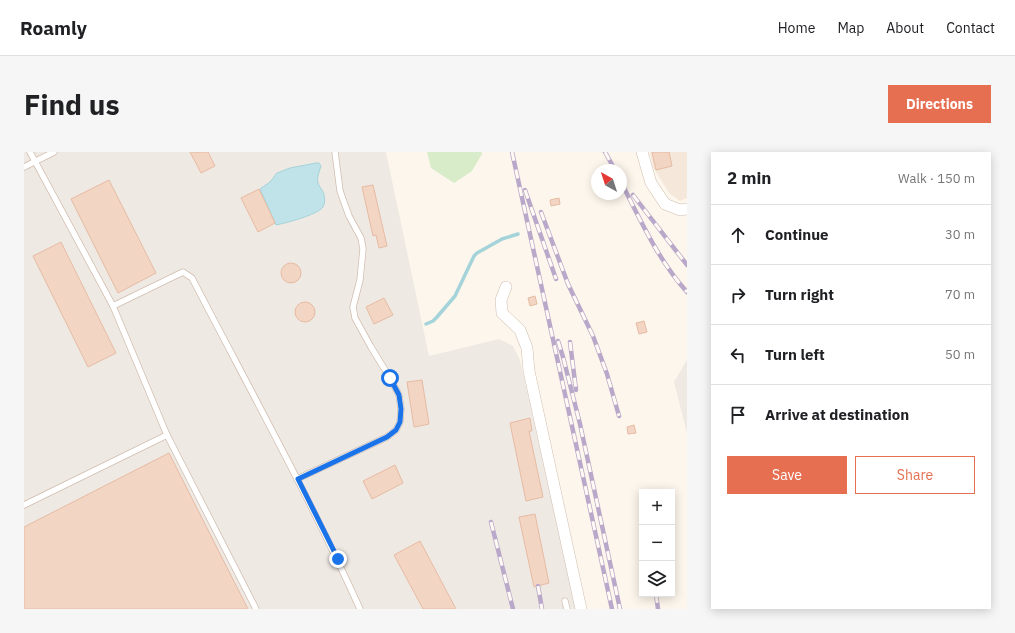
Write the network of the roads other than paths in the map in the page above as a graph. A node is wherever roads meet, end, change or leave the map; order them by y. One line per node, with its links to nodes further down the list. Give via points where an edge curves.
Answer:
1 (30, 152): 5 (lane)
2 (54, 152): 5 (lane)
3 (335, 152): 11 (lane, via 340,191 364,249 353,307 355,318 399,395 400,422 396,430 387,437)
4 (642, 152): 7 (street, via 651,183 665,204 680,210)
5 (35, 162): 6 (lane); 9 (lane)
6 (24, 167)
7 (687, 209)
8 (506, 287): 17 (street, via 501,300 502,313 520,330 527,348 528,371)
9 (114, 306): 10 (lane); 11 (lane, via 183,272 192,278)
10 (168, 435): 12 (lane); 14 (lane)
11 (298, 479): 15 (lane)
12 (24, 505)
13 (565, 601): 16 (lane)
14 (256, 609)
15 (360, 609)
16 (567, 609)
17 (581, 609)

